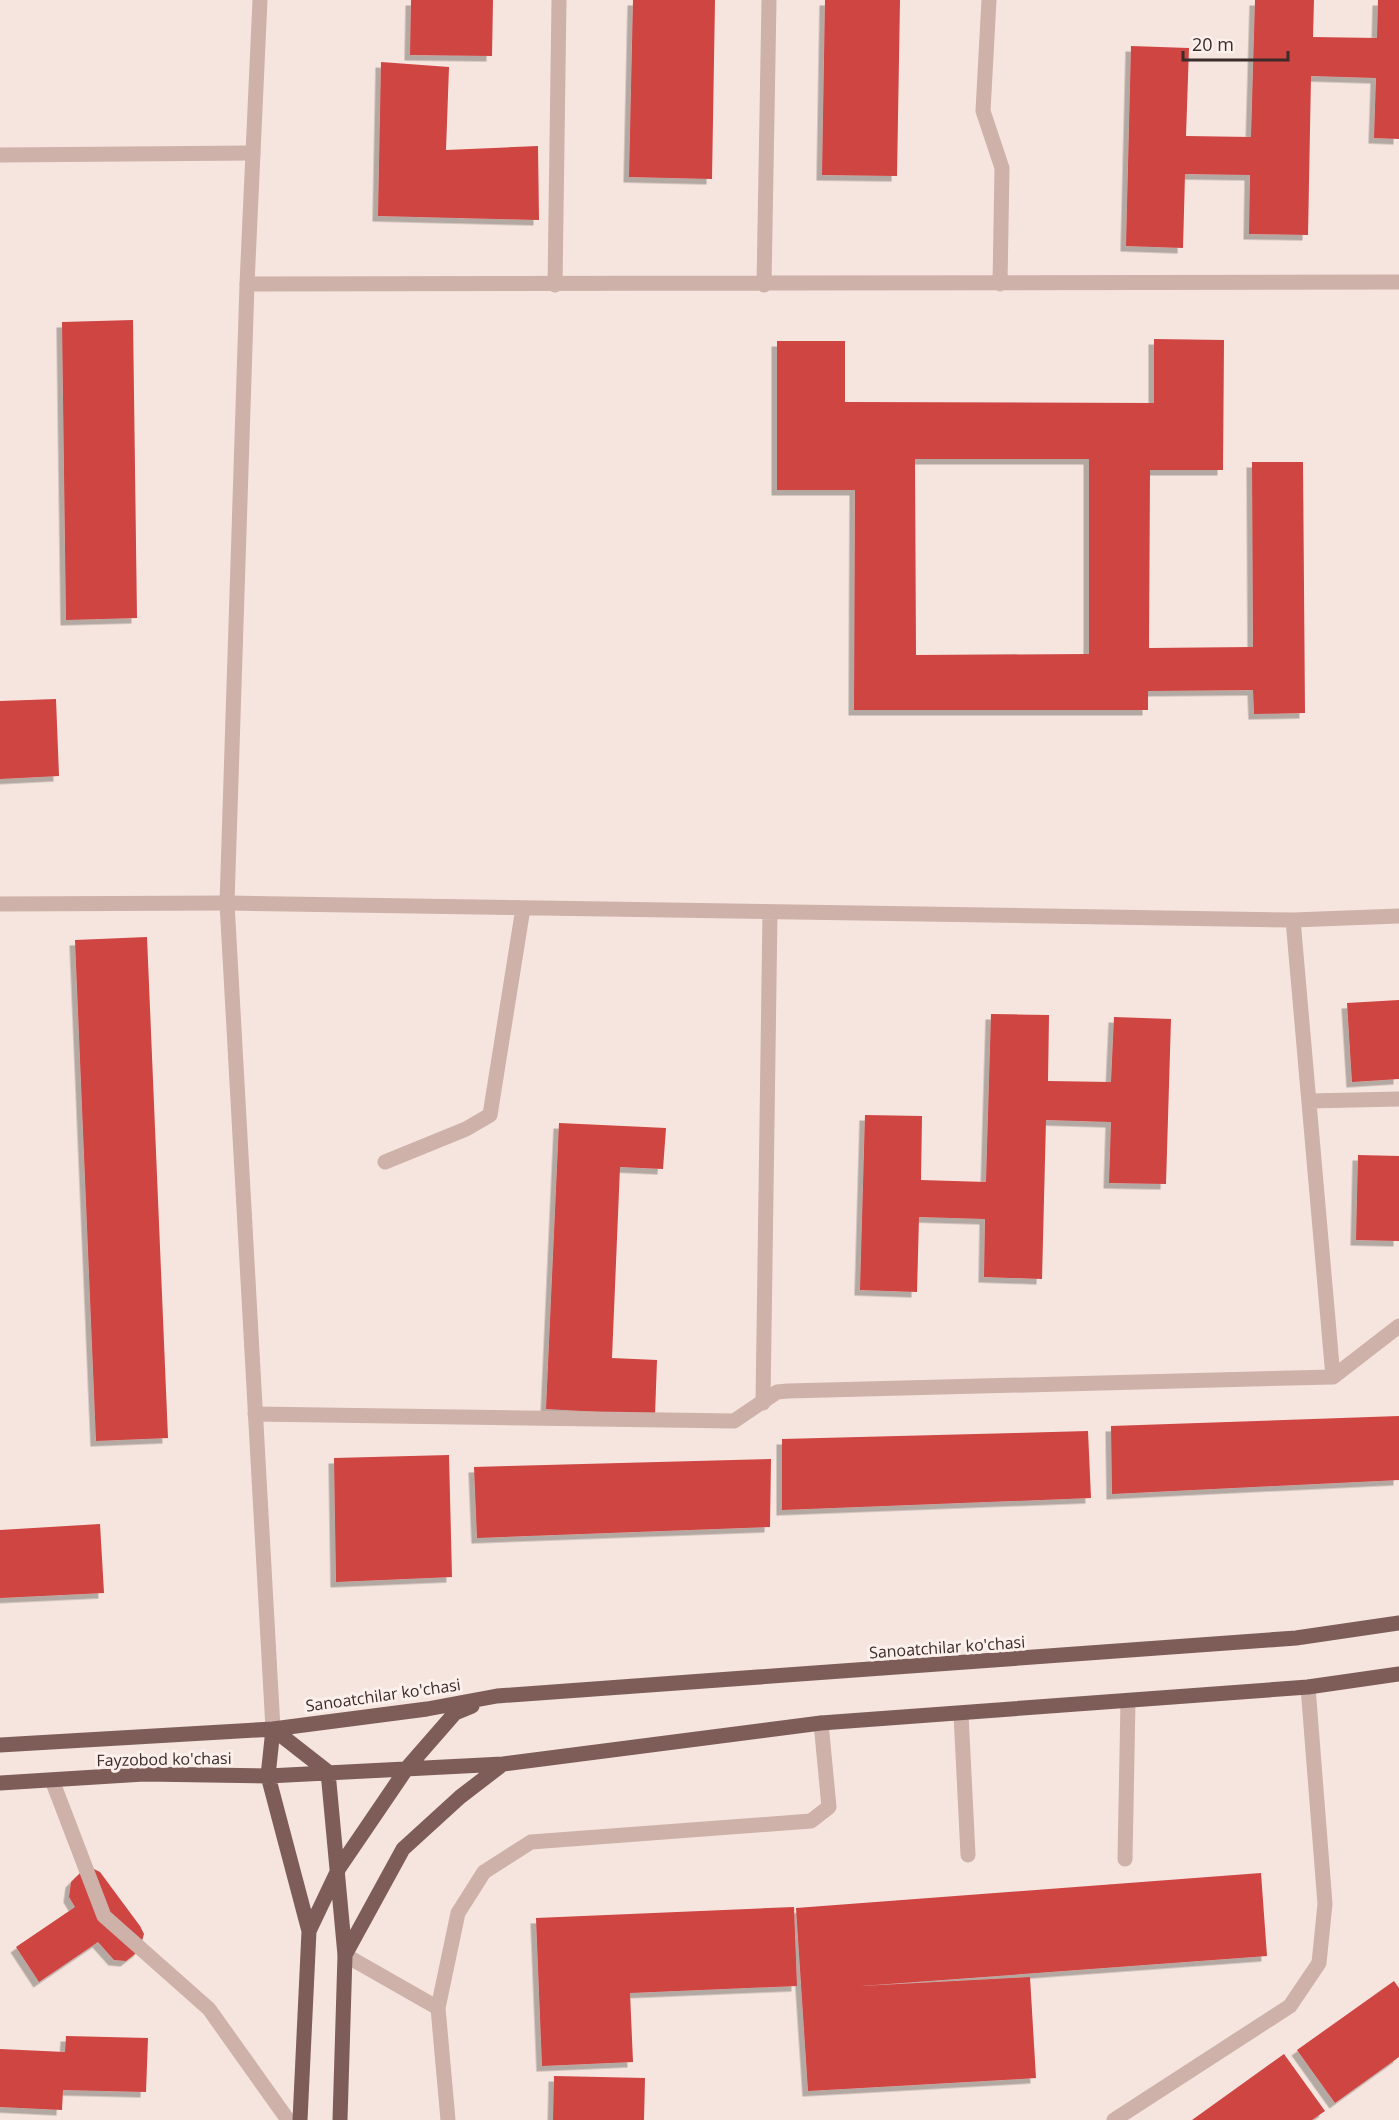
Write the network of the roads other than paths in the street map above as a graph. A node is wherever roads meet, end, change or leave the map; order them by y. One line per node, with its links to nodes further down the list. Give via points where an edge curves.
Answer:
1 (260, 0): 5 (street)
2 (559, 0): 10 (street)
3 (769, 0): 11 (street)
4 (989, 0): 9 (street, via 983,111 1002,168)
5 (253, 153): 6 (street); 8 (street)
6 (0, 155)
7 (1399, 282): 9 (street)
8 (247, 284): 10 (street); 12 (street)
9 (1000, 284): 11 (street)
10 (555, 285): 11 (street)
11 (764, 285)
12 (226, 903): 13 (street); 14 (street); 24 (street)
13 (0, 904)
14 (523, 908): 15 (street); 20 (street, via 490,1115)
15 (770, 912): 17 (street); 23 (street)
16 (1399, 916): 17 (street)
17 (1293, 920): 19 (street)
18 (1399, 1099): 19 (street)
19 (1309, 1101): 22 (street)
20 (385, 1162)
21 (1399, 1326): 22 (street)
22 (1333, 1377): 23 (street, via 788,1391 777,1392)
23 (763, 1403): 24 (street, via 734,1421)
24 (255, 1414): 32 (street)
25 (1399, 1623): 28 (main road, Sanoatchilar ko'chasi, via 1296,1638)
26 (1399, 1674): 27 (main road)
27 (1308, 1687): 29 (main road); 50 (street, via 1324,1904 1319,1963 1290,2006)
28 (497, 1696): 32 (main road, Sanoatchilar ko'chasi); 35 (main road, Sanoatchilar ko'chasi, via 455,1713)
29 (1128, 1701): 30 (main road); 41 (street)
30 (961, 1714): 31 (main road); 40 (street)
31 (821, 1723): 34 (main road); 45 (street, via 829,1807 811,1821 531,1842 484,1872 458,1913)
32 (273, 1729): 33 (main road); 36 (main road); 37 (main road, Sanoatchilar ko'chasi)
33 (0, 1745)
34 (503, 1764): 35 (main road); 44 (main road, via 460,1797 403,1850)
35 (407, 1768): 36 (main road); 42 (main road, Sanoatchilar ko'chasi)
36 (328, 1772): 37 (main road, Fayzobod ko'chasi); 42 (main road)
37 (268, 1776): 38 (main road, Fayzobod ko'chasi, via 144,1774); 43 (main road, Sanoatchilar ko'chasi)
38 (52, 1780): 39 (main road, Fayzobod ko'chasi); 46 (street, via 104,1916 209,2009)
39 (0, 1783)
40 (968, 1855)
41 (1125, 1859)
42 (339, 1868): 43 (main road, Sanoatchilar ko'chasi); 44 (main road)
43 (309, 1931): 47 (main road, Sanoatchilar ko'chasi)
44 (345, 1955): 45 (street); 48 (main road)
45 (438, 2008): 49 (street)
46 (288, 2120)
47 (300, 2120)
48 (340, 2120)
49 (448, 2120)
50 (1114, 2120)

